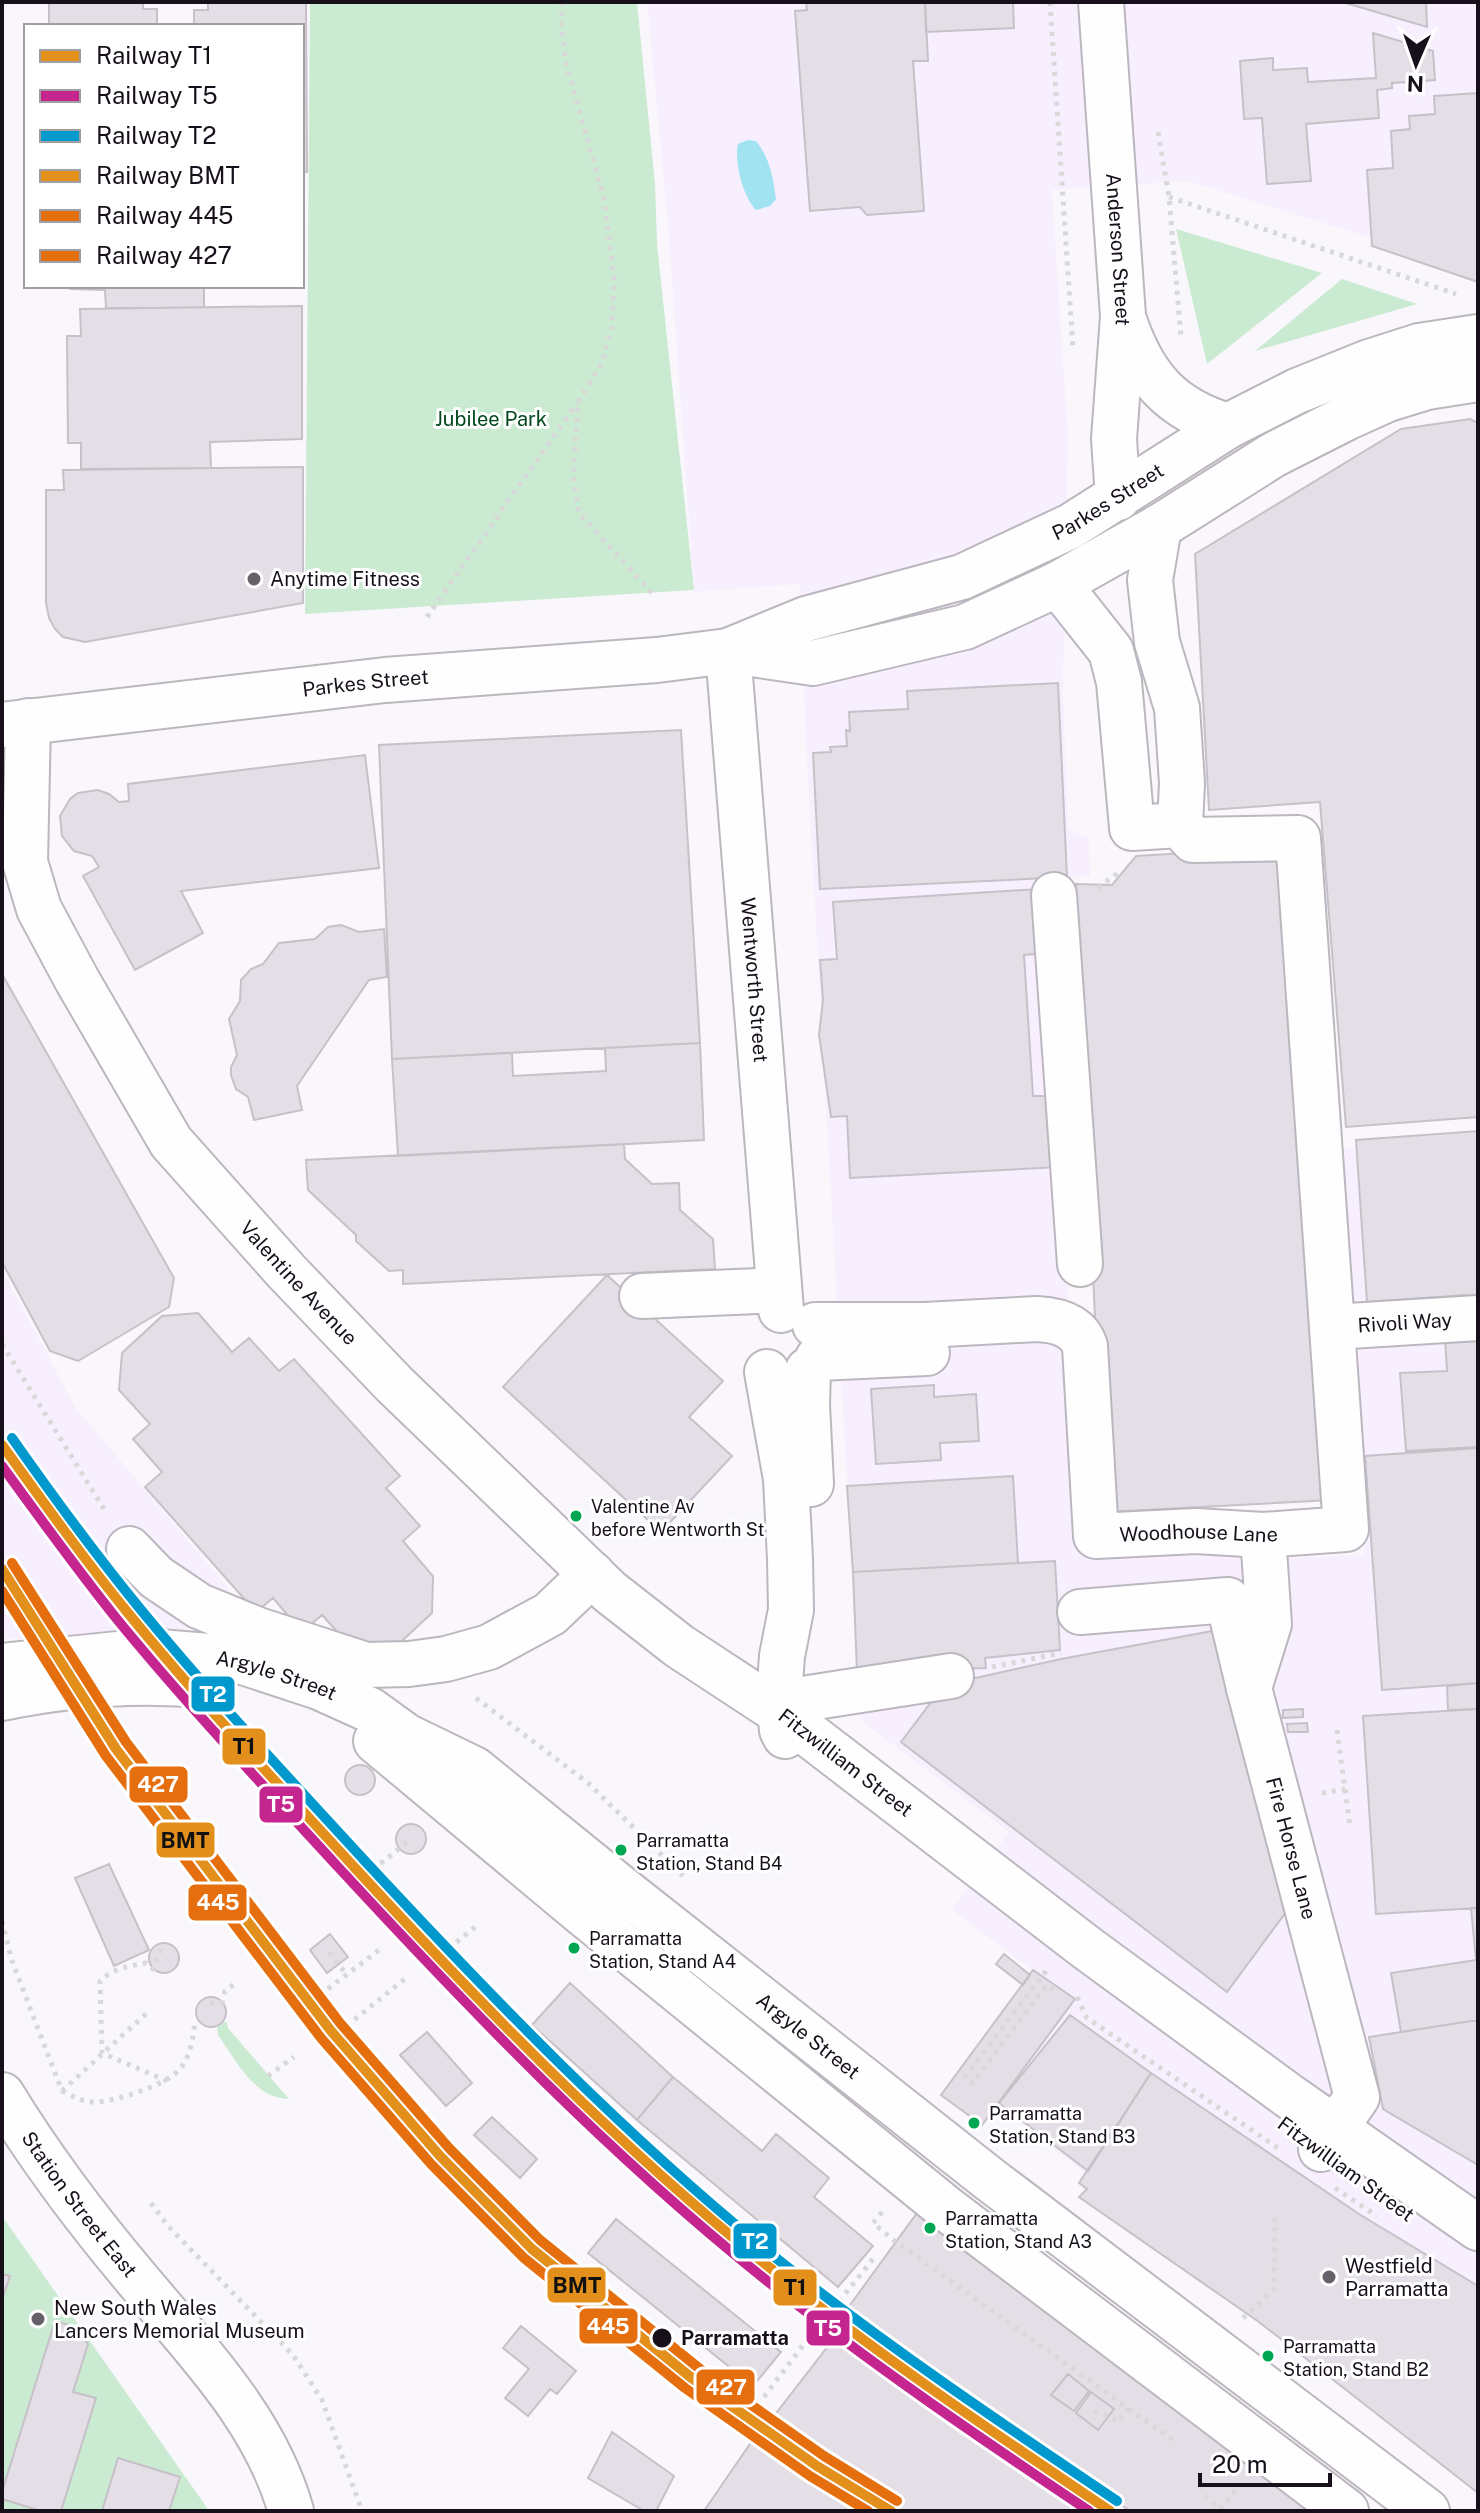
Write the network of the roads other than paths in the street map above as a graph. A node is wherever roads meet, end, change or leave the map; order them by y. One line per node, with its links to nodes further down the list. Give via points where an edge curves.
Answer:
1 (1101, 2): 2 (street, Anderson Street)
2 (1123, 316): 5 (street, via 1155,383 1189,411); 6 (street, Anderson Street, via 1114,439)
3 (1478, 337): 5 (street, Parkes Street, via 1419,346 1369,362)
4 (1478, 379): 7 (street, Parkes Street, via 1388,399 1273,455)
5 (1228, 426): 6 (street, Parkes Street)
6 (1118, 498): 9 (street, Parkes Street, via 962,577 806,619)
7 (1159, 527): 8 (street, Parkes Street); 11 (street, via 1150,580 1157,642 1178,723)
8 (1058, 584): 9 (street, Parkes Street, via 965,627 813,663); 11 (street, via 1111,651 1119,682 1132,828)
9 (728, 651): 10 (street, Parkes Street, via 385,680); 16 (street, Wentworth Street)
10 (15, 723): 20 (street, Valentine Avenue, via 25,862 39,909 171,1142 394,1384)
11 (1180, 825): 15 (street, via 1193,840 1298,838)
12 (1054, 895): 17 (street, Woodhouse Lane, via 1086,1255)
13 (642, 1296): 16 (street)
14 (1478, 1318): 15 (street, Rivoli Way)
15 (1333, 1327): 18 (street, Woodhouse Lane, via 1346,1529)
16 (795, 1338): 17 (street, via 1037,1319 1053,1320); 22 (street, Wentworth Street, via 786,1479 791,1610); 28 (street, Wentworth Street, via 807,1405 818,1609)
17 (1072, 1340): 18 (street, Woodhouse Lane, via 1097,1435 1096,1536 1196,1531)
18 (1263, 1535): 26 (street, via 1269,1624)
19 (129, 1549): 20 (street, via 156,1577 199,1606 366,1665 446,1659 489,1647 550,1614)
20 (592, 1574): 24 (street, Valentine Avenue)
21 (1080, 1612): 26 (street, Fire Horse Lane, via 1228,1600)
22 (782, 1656): 24 (street, via 766,1671); 28 (street, Wentworth Street)
23 (2, 1666): 36 (street, Argyle Street, via 147,1651 246,1663 370,1710 406,1736 474,1769 964,2160)
24 (709, 1666): 28 (street, Valentine Avenue)
25 (951, 1676): 28 (street)
26 (1249, 1688): 31 (street, Fire Horse Lane, via 1357,2097)
27 (2, 1698): 35 (street, Argyle Street, via 93,1685 167,1682 245,1689 281,1697 368,1735 947,2209)
28 (795, 1706): 29 (street, Wentworth Street, via 811,1717); 31 (street, Fitzwilliam Street, via 782,1730 790,1746 814,1766)
29 (829, 1749): 31 (street, Fitzwilliam Street)
30 (2, 2095): 34 (street, Station Street East, via 120,2259 228,2388 257,2431)
31 (1329, 2139): 32 (street, Fitzwilliam Street); 33 (street, Fitzwilliam Street)
32 (1478, 2228)
33 (1478, 2259)
34 (291, 2511)
35 (1346, 2511)
36 (1427, 2511)

